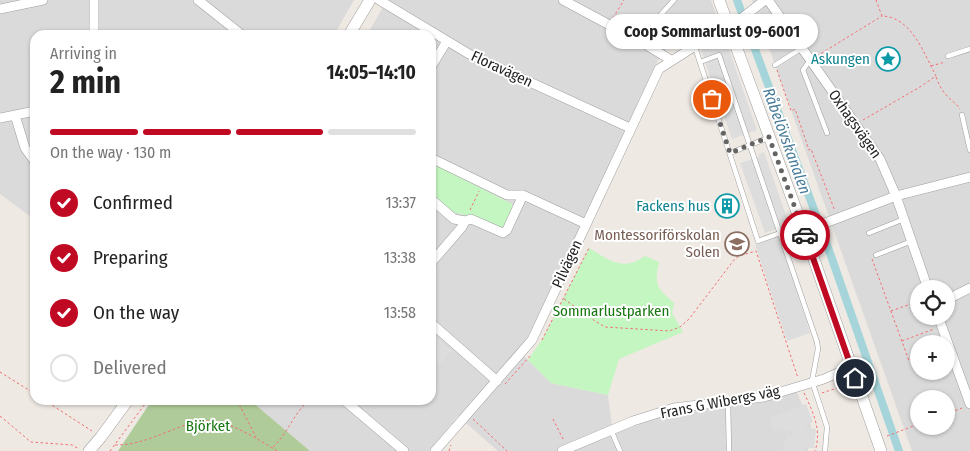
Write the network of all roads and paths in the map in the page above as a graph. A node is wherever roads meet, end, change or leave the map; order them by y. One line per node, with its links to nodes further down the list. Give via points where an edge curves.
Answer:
1 (43, 0): 11 (street)
2 (94, 0): 17 (street)
3 (198, 0): 18 (street)
4 (371, 0): 19 (street); 20 (street, Floravägen)
5 (563, 0): 15 (street)
6 (624, 0): 15 (path)
7 (674, 0): 24 (lane, via 655,21)
8 (719, 0): 16 (street)
9 (767, 0): 16 (street, Pilvägen); 26 (street, Oxhagsvägen)
10 (876, 0): 13 (path)
11 (20, 2): 12 (street)
12 (0, 9)
13 (882, 16): 31 (path); 34 (path, via 890,16 909,28)
14 (717, 17): 22 (path, via 707,30)
15 (609, 25): 24 (street)
16 (729, 28): 22 (street, Pilvägen); 42 (street)
17 (94, 30)
18 (236, 30)
19 (352, 30)
20 (426, 30)
21 (436, 36): 23 (street, Floravägen)
22 (710, 37): 25 (street, Pilvägen)
23 (446, 41): 29 (street); 40 (street, Floravägen)
24 (643, 43): 30 (street)
25 (695, 46): 30 (street, Pilvägen); 32 (lane)
26 (802, 48): 31 (street, Oxhagsvägen); 33 (lane)
27 (970, 49): 28 (lane)
28 (948, 56)
29 (436, 58)
30 (671, 60): 40 (street, Pilvägen, via 659,69)
31 (810, 60): 39 (street, Oxhagsvägen); 41 (lane, via 802,70)
32 (700, 62): 43 (lane, via 719,55); 45 (lane)
33 (776, 65): 53 (path)
34 (934, 73): 37 (path); 39 (path, via 936,76 920,87)
35 (30, 112): 36 (street)
36 (14, 115): 38 (street); 46 (street, via 24,148)
37 (962, 115): 44 (lane)
38 (0, 118)
39 (856, 124): 51 (street, Oxhagsvägen, via 880,159)
40 (630, 128): 56 (street, Pilvägen)
41 (827, 133)
42 (769, 137): 43 (lane); 57 (street)
43 (750, 145): 45 (lane); 58 (lane)
44 (970, 150)
45 (730, 153): 58 (lane, via 758,240)
46 (30, 156)
47 (436, 160): 49 (street)
48 (970, 177): 51 (street)
49 (483, 183): 50 (street, via 507,195); 55 (path)
50 (523, 195): 55 (street, via 503,233 471,219); 56 (street)
51 (896, 196): 53 (street); 54 (street, Oxhagsvägen)
52 (436, 203): 55 (street, via 454,219)
53 (837, 219): 57 (street)
54 (904, 219): 59 (lane); 60 (street, Oxhagsvägen)
55 (465, 221): 62 (street)
56 (586, 224): 75 (street, Pilvägen, via 532,340)
57 (810, 229): 73 (street)
58 (780, 233): 76 (lane, via 817,342)
59 (869, 233)
60 (912, 241): 61 (lane); 63 (street, Oxhagsvägen)
61 (876, 255): 68 (path, via 871,257)
62 (436, 257)
63 (925, 280)
64 (970, 288): 65 (street)
65 (955, 296)
66 (564, 299): 77 (path, via 605,327 669,331 689,319 734,260 756,251)
67 (910, 304): 68 (path)
68 (891, 311): 71 (path)
69 (942, 326): 71 (path); 89 (street)
70 (436, 328): 75 (street)
71 (902, 341): 72 (path)
72 (909, 361)
73 (851, 367): 76 (street, Frans G Wibergs väg); 78 (street)
74 (0, 372): 79 (path)
75 (497, 381): 90 (street, Pilvägen)
76 (812, 381): 77 (street, Frans G Wibergs väg); 80 (lane)
77 (800, 385): 81 (path); 82 (street, Frans G Wibergs väg, via 764,397)
78 (858, 388): 80 (path, via 837,388); 111 (street)
79 (30, 391)
80 (816, 394): 81 (path); 110 (lane, via 827,428)
81 (807, 398): 109 (path, via 817,426)
82 (728, 402): 94 (street, Frans G Wibergs väg, via 674,408); 108 (lane)
83 (52, 405): 95 (path)
84 (124, 405): 100 (street, via 101,437)
85 (144, 405): 98 (path)
86 (240, 405): 97 (path)
87 (303, 405): 99 (path)
88 (350, 405): 104 (street)
89 (966, 406)
90 (467, 414): 105 (street, Pilvägen); 106 (path)
91 (0, 416): 100 (path, via 31,442 72,445)
92 (553, 420): 101 (path)
93 (910, 427): 96 (path)
94 (611, 430): 101 (street, Frans G Wibergs väg); 107 (lane)
95 (93, 432)
96 (888, 435)
97 (258, 439): 98 (path, via 232,426 209,421 189,424 130,445); 99 (path)
98 (115, 445): 102 (path)
99 (272, 448): 103 (path)
100 (84, 450)
101 (565, 450)
102 (110, 451)
103 (277, 451)
104 (404, 451)
105 (435, 451)
106 (507, 451)
107 (620, 451)
108 (729, 451)
109 (815, 451)
110 (825, 451)
111 (881, 451)

